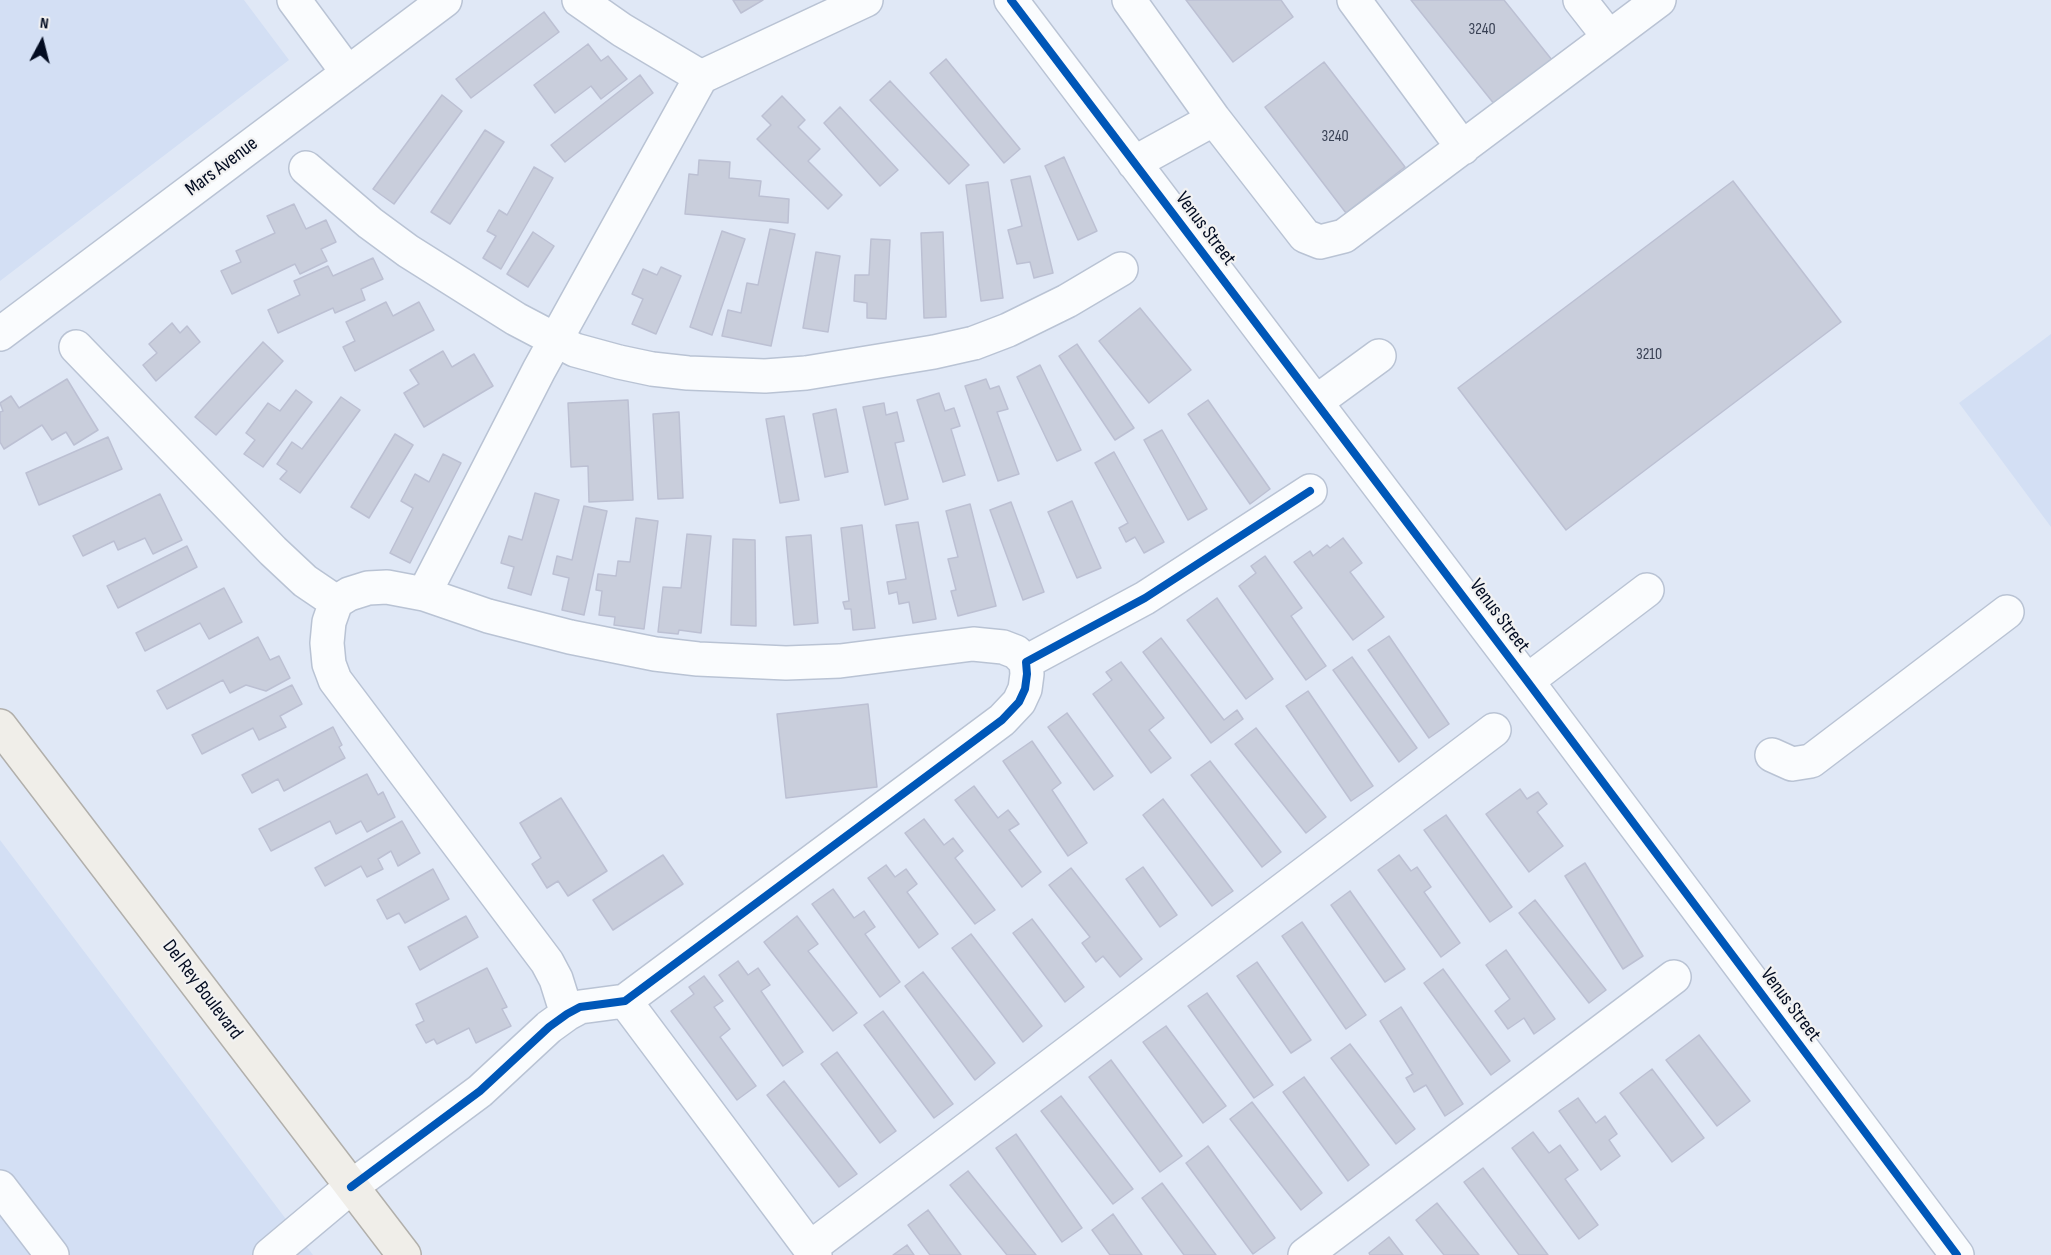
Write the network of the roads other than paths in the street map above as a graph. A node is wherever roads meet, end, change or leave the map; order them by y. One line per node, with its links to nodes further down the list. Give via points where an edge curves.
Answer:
1 (294, 0): 11 (street)
2 (445, 0): 11 (street, Mars Avenue)
3 (579, 0): 12 (street)
4 (866, 0): 12 (street)
5 (1011, 0): 15 (street, Venus Street)
6 (1129, 0): 13 (street)
7 (1354, 0): 14 (street)
8 (1580, 0): 10 (street)
9 (1659, 0): 10 (street)
10 (1609, 37): 14 (street)
11 (348, 73): 18 (street, Mars Avenue)
12 (701, 77): 19 (street)
13 (1214, 119): 14 (street, via 1305,236 1320,242 1344,236); 15 (street)
14 (1463, 148)
15 (1134, 163): 22 (street, Venus Street)
16 (306, 168): 19 (street, via 408,250)
17 (1121, 269): 19 (street, via 1038,317 974,343 806,373 727,375 661,370 619,363)
18 (0, 334)
19 (556, 341): 25 (street)
20 (76, 347): 26 (street, via 273,551 305,581)
21 (1379, 356): 22 (street)
22 (1316, 402): 29 (street, Venus Street)
23 (1310, 491): 28 (street, via 1165,586)
24 (1647, 590): 29 (street)
25 (424, 594): 26 (street, via 387,587 368,588); 28 (street, via 488,616 570,637 698,659 840,661 980,644 1003,646)
26 (336, 602): 35 (street, via 327,642 335,680 547,962)
27 (2007, 612): 32 (street, via 1811,761 1792,764)
28 (1026, 662): 34 (street, via 1025,689 1002,720)
29 (1527, 681): 43 (street, Venus Street)
30 (0, 726): 37 (main road, Del Rey Boulevard)
31 (1494, 730): 38 (street)
32 (1772, 755)
33 (1674, 977): 42 (street)
34 (625, 1001): 35 (street, via 580,1007); 38 (street)
35 (567, 1014): 37 (street, via 480,1090)
36 (0, 1187): 39 (street)
37 (351, 1187): 40 (street); 41 (main road, Del Rey Boulevard)
38 (812, 1252)
39 (52, 1255)
40 (270, 1255)
41 (404, 1255)
42 (1305, 1255)
43 (1957, 1255)

